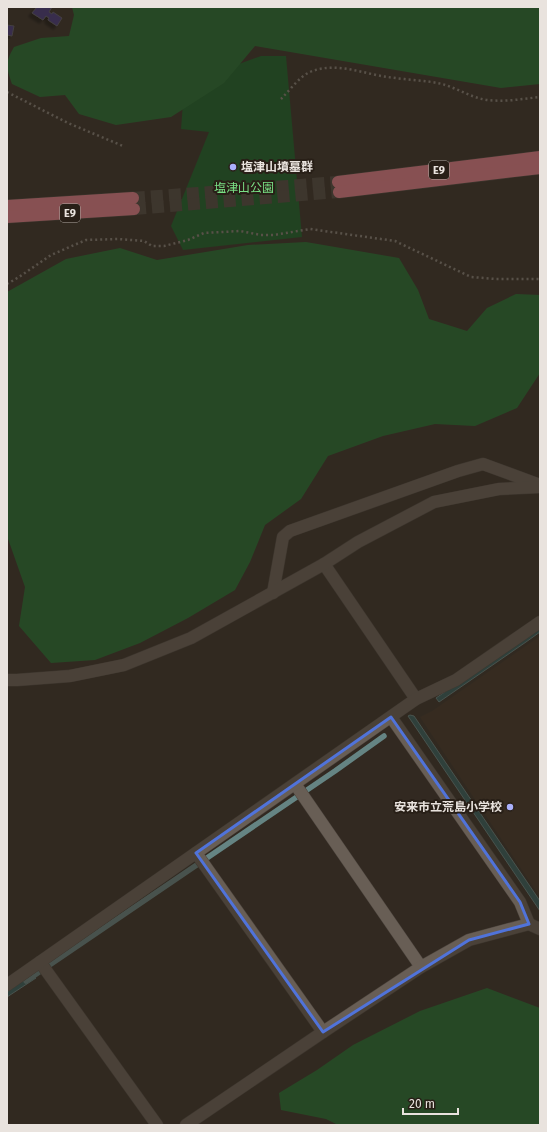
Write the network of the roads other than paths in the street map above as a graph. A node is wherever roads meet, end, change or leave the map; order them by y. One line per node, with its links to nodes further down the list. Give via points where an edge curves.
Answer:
1 (540, 157): 2 (highway, E9, via 338,187)
2 (540, 168)
3 (7, 206): 4 (highway, E9, via 133,204)
4 (7, 217)
5 (540, 486): 6 (street, via 499,489 434,502 358,542); 7 (street, via 483,464 290,531 283,537)
6 (324, 564): 7 (street); 10 (street)
7 (273, 593): 9 (street, via 191,638 124,665 70,676)
8 (540, 622): 10 (street, via 456,680)
9 (7, 680)
10 (416, 700): 11 (street)
11 (391, 717): 12 (street); 14 (street)
12 (295, 784): 13 (street); 16 (street)
13 (196, 853): 15 (street); 18 (street)
14 (534, 926): 16 (street, via 469,940)
15 (40, 962): 17 (street); 19 (street)
16 (421, 967): 18 (street)
17 (7, 985)
18 (322, 1032): 20 (street)
19 (157, 1125)
20 (186, 1125)

